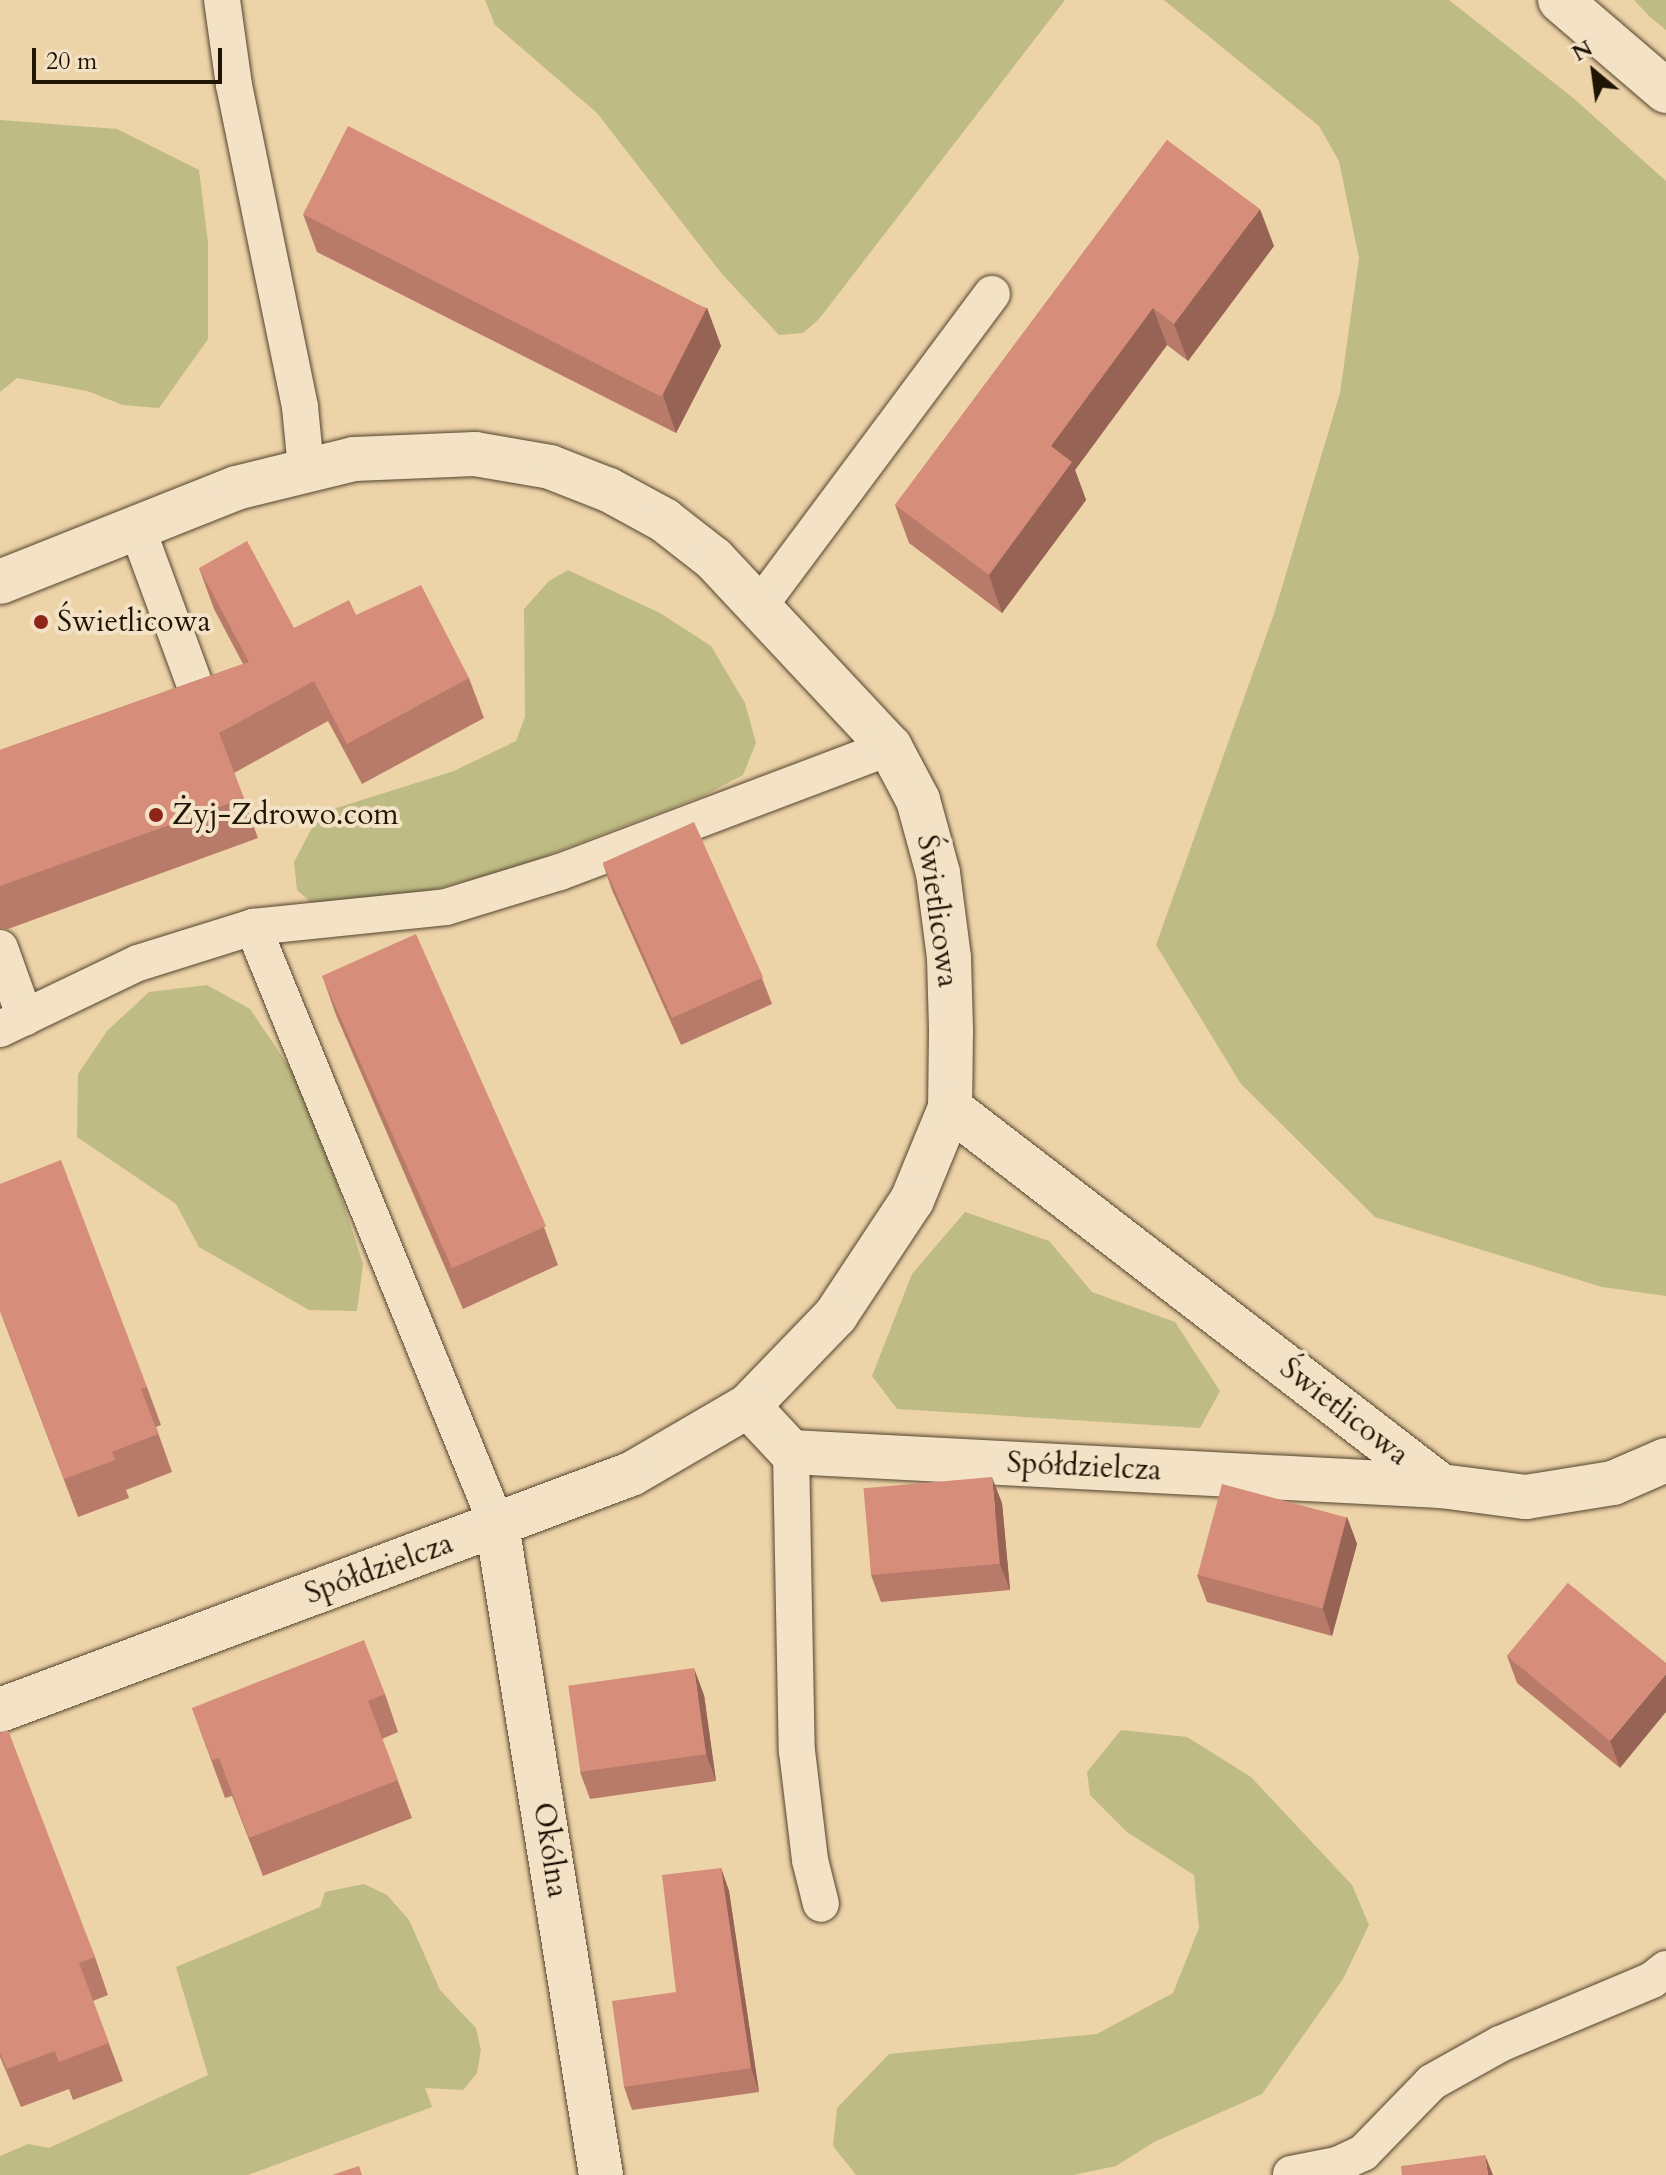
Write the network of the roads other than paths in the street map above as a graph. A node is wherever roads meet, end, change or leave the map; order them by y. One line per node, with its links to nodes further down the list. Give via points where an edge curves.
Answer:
1 (222, 0): 5 (lane, via 234,85 300,407)
2 (1560, 0): 3 (street)
3 (1666, 91)
4 (992, 294): 8 (lane)
5 (306, 468): 6 (street, Świetlicowa); 8 (street, Świetlicowa, via 409,453 475,454 550,467 609,490 664,520)
6 (136, 525): 7 (street, Świetlicowa); 9 (lane, via 201,702)
7 (0, 582)
8 (760, 605): 10 (street, Świetlicowa)
9 (144, 723)
10 (890, 747): 11 (lane, via 560,872 446,907); 14 (street, Świetlicowa, via 918,800 938,873 949,958)
11 (253, 927): 13 (lane, via 138,963); 19 (lane)
12 (0, 948): 13 (lane)
13 (12, 1024)
14 (950, 1108): 15 (street, Spółdzielcza, via 912,1200 836,1315); 18 (street, Świetlicowa)
15 (748, 1406): 16 (street); 19 (street, Spółdzielcza, via 631,1474)
16 (791, 1452): 18 (street, Spółdzielcza); 21 (lane, via 797,1751 810,1860)
17 (1666, 1460): 18 (street, via 1613,1483 1526,1497)
18 (1441, 1486)
19 (497, 1525): 20 (street, Spółdzielcza); 24 (street, Okólna)
20 (0, 1710)
21 (821, 1904)
22 (1666, 1969): 23 (lane, via 1652,1980 1500,2044 1432,2082 1363,2153 1337,2165)
23 (1291, 2174)
24 (601, 2175)

